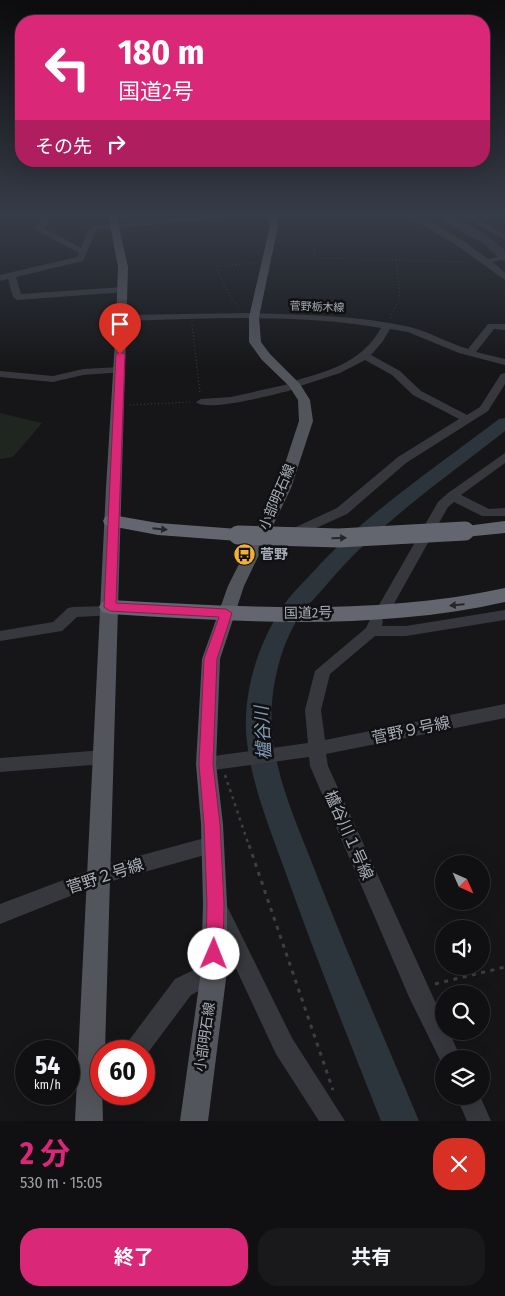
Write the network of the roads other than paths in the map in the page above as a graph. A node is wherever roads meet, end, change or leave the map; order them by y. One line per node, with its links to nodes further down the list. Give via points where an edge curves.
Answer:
1 (51, 266): 5 (street)
2 (123, 266): 8 (main road)
3 (264, 266): 9 (main road, 小部明石線)
4 (493, 266): 6 (street)
5 (12, 276): 7 (street); 8 (street, via 16,296)
6 (505, 277)
7 (0, 278)
8 (123, 290): 10 (main road)
9 (250, 316): 10 (street, 菅野栃木線); 11 (street, 菅野栃木線); 19 (main road, 小部明石線, via 255,342)
10 (122, 318): 16 (main road)
11 (387, 324): 13 (street, 菅野栃木線); 14 (street, via 381,339)
12 (505, 327): 13 (street, via 491,326)
13 (470, 353): 15 (street, 菅野栃木線)
14 (364, 355): 19 (street, via 335,372); 21 (street, via 396,372 417,393)
15 (505, 362)
16 (120, 370): 17 (street, via 83,372 53,379); 25 (main road)
17 (0, 374)
18 (505, 376): 21 (street, via 484,409)
19 (295, 385): 20 (street, via 231,400); 27 (main road, 小部明石線, via 304,400 306,421 284,488)
20 (201, 402)
21 (467, 419): 27 (street, via 402,460 342,511 298,530)
22 (505, 457): 23 (street, 櫨谷川１号線)
23 (452, 496): 24 (street, via 487,513); 32 (street, 櫨谷川１号線, via 443,505)
24 (505, 512)
25 (112, 521): 26 (highway, one-way to 26, bridge, via 238,535 339,538); 29 (main road)
26 (505, 527)
27 (263, 530): 30 (main road, 小部明石線)
28 (505, 595): 30 (highway, 国道2号, one-way to 30, via 468,604 350,612)
29 (110, 609): 30 (highway, 国道2号); 33 (street, via 73,612 57,627); 36 (main road)
30 (226, 613): 37 (main road, 小部明石線, via 211,659)
31 (505, 616): 32 (street, via 406,631)
32 (378, 619): 35 (street, 櫨谷川１号線, via 323,671 313,710)
33 (0, 636)
34 (505, 710): 35 (street, 菅野９号線)
35 (317, 749): 37 (street, 菅野９号線); 45 (street, 櫨谷川１号線, via 319,766)
36 (105, 757): 38 (street); 40 (main road)
37 (214, 763): 39 (main road, 小部明石線)
38 (0, 765)
39 (212, 844): 40 (street, 菅野２号線); 41 (main road, 小部明石線)
40 (98, 876): 42 (street, 菅野２号線); 48 (main road)
41 (215, 904): 43 (main road, 小部明石線); 50 (street, via 284,1046)
42 (0, 914)
43 (214, 971): 44 (street, via 183,987); 49 (main road, 小部明石線)
44 (143, 1040)
45 (446, 1050)
46 (97, 1105): 48 (street)
47 (472, 1105): 51 (street)
48 (89, 1117)
49 (194, 1121)
50 (333, 1121)
51 (479, 1121)

